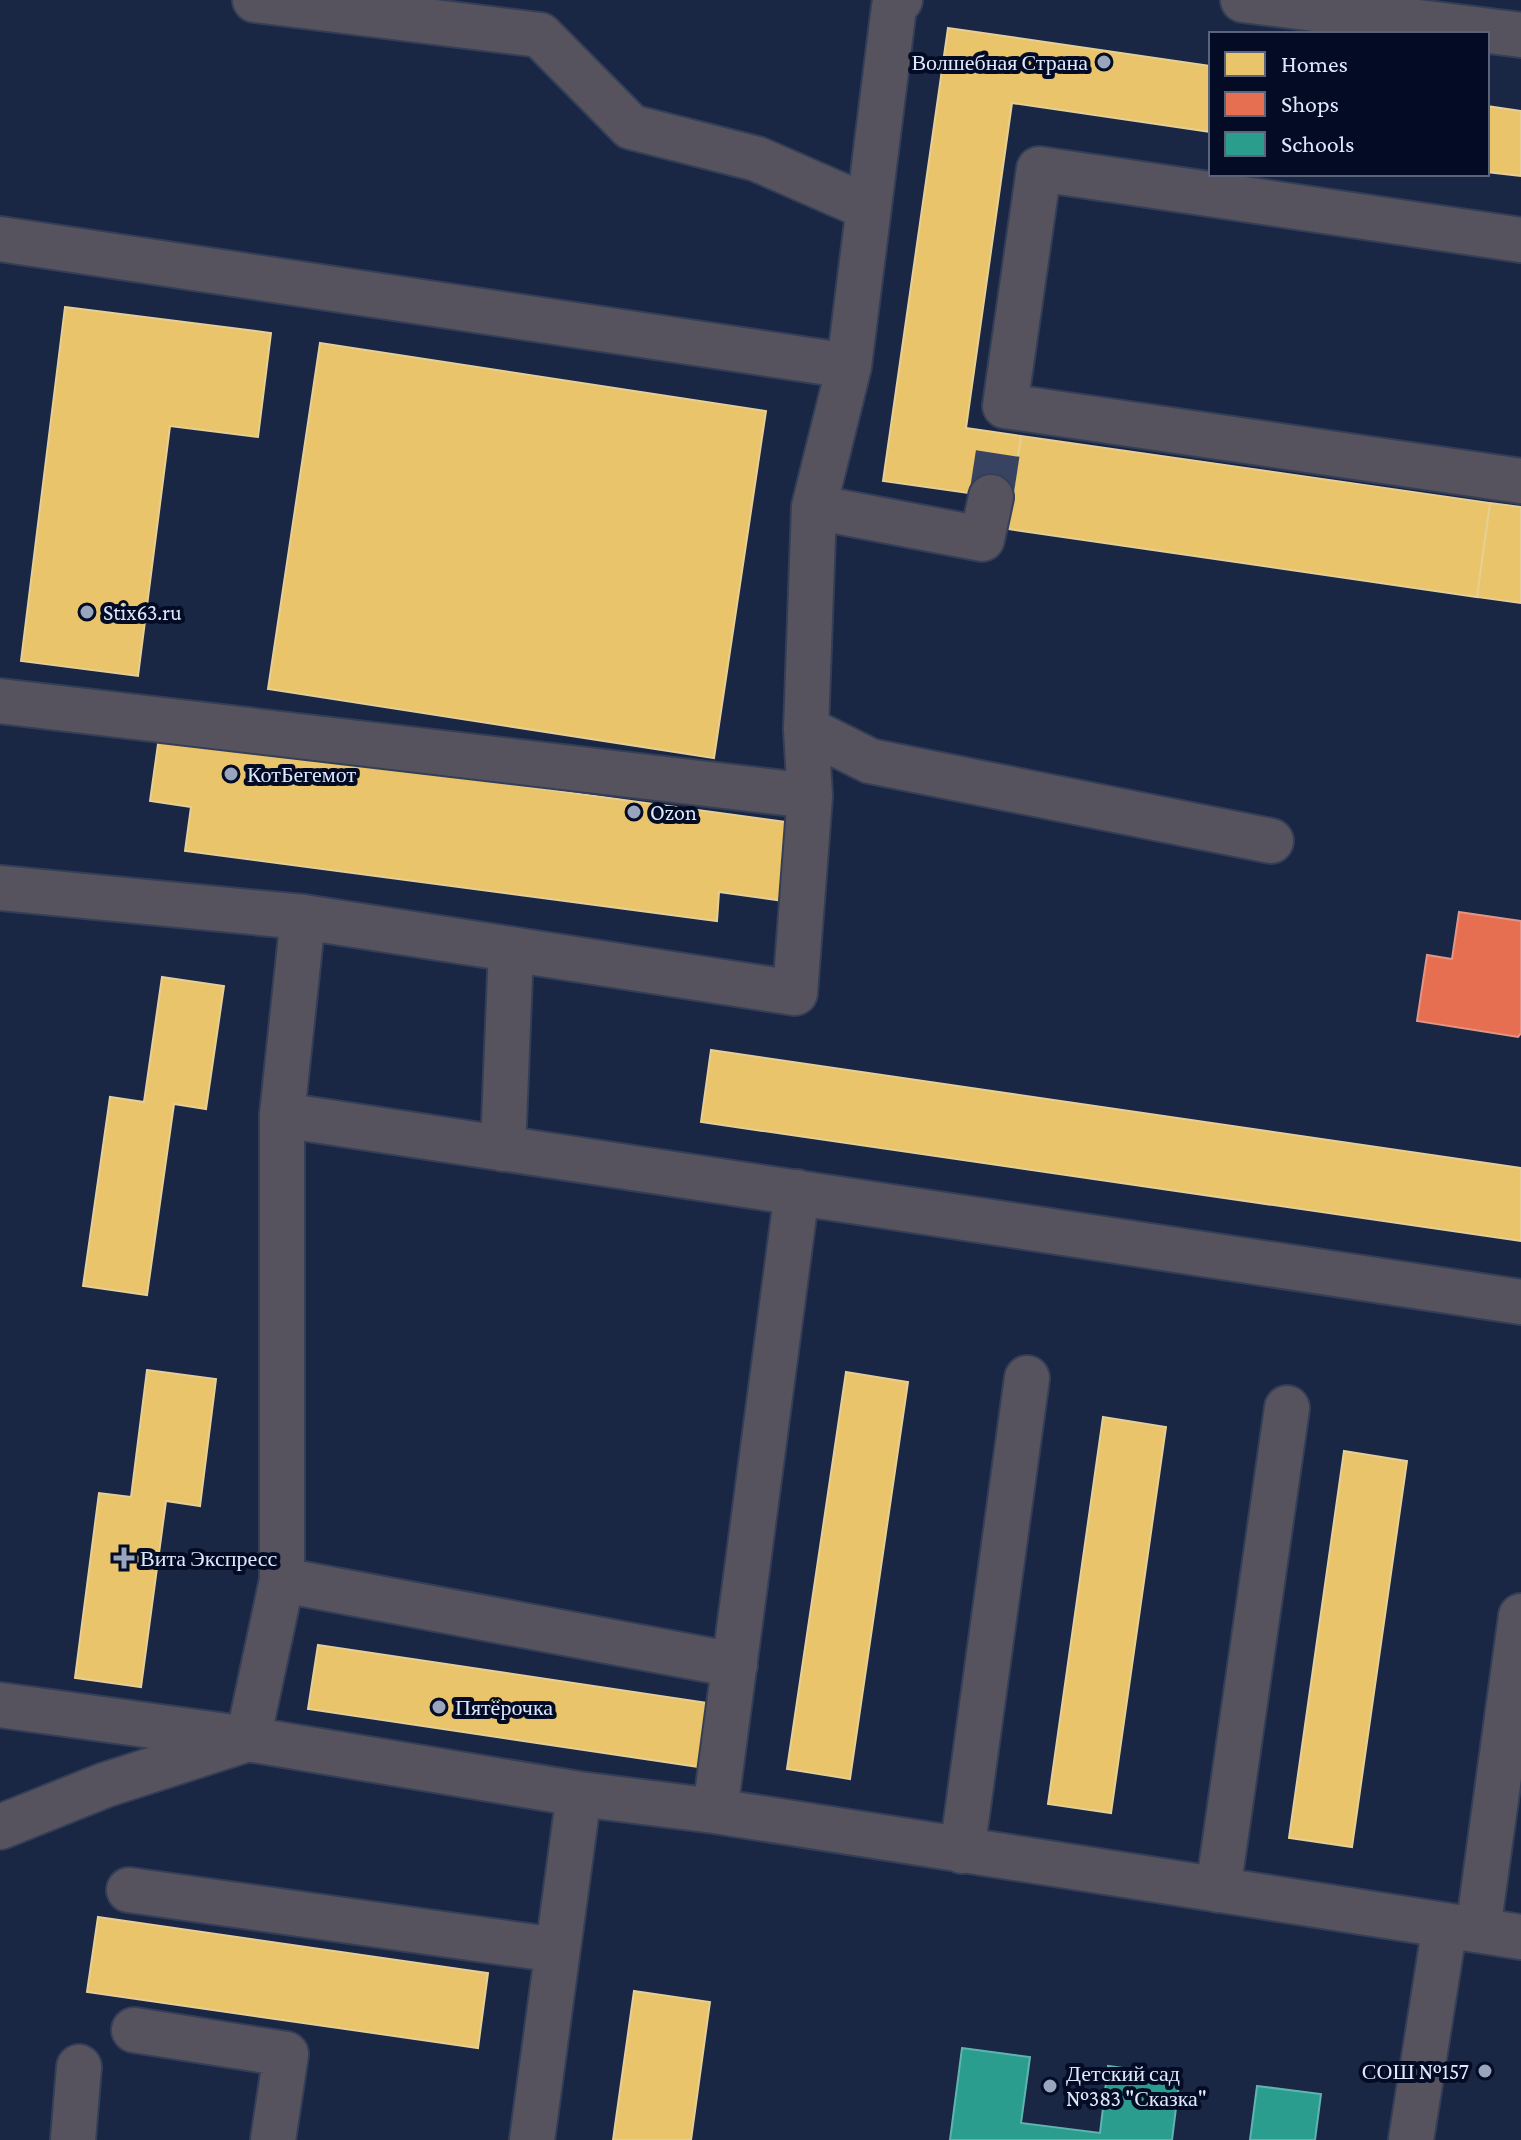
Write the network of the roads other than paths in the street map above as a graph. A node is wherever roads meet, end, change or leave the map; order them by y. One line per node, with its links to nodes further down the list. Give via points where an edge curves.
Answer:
1 (255, 0): 5 (street, via 540,35 631,127 757,159)
2 (900, 0): 5 (street, via 894,7)
3 (1243, 0): 4 (street)
4 (1521, 35)
5 (869, 208): 8 (street)
6 (0, 239): 8 (street)
7 (1521, 240): 9 (street, via 1039,169 1003,419)
8 (849, 366): 11 (street)
9 (1521, 481)
10 (991, 497): 11 (street, via 982,539)
11 (814, 507): 13 (street)
12 (0, 701): 14 (street)
13 (806, 729): 14 (street); 15 (street, via 870,761)
14 (810, 796): 18 (street, via 795,993)
15 (1271, 841)
16 (0, 888): 17 (street)
17 (303, 917): 18 (street); 19 (street)
18 (511, 949): 20 (street)
19 (282, 1115): 20 (street); 25 (street)
20 (503, 1149): 21 (street)
21 (797, 1192): 22 (street); 27 (street)
22 (1521, 1302)
23 (1027, 1378): 33 (street)
24 (1287, 1408): 35 (street)
25 (282, 1580): 27 (street); 29 (street)
26 (1521, 1616): 36 (street)
27 (735, 1665): 31 (street)
28 (0, 1705): 29 (street)
29 (248, 1739): 30 (street); 32 (street, via 105,1785)
30 (579, 1794): 31 (street); 38 (street)
31 (715, 1811): 33 (street)
32 (0, 1827)
33 (962, 1851): 35 (street)
34 (129, 1890): 38 (street)
35 (1218, 1890): 36 (street)
36 (1462, 1928): 37 (street); 44 (street)
37 (1521, 1937)
38 (557, 1950): 43 (street)
39 (134, 2030): 42 (street, via 286,2054)
40 (79, 2067): 41 (street)
41 (73, 2140)
42 (273, 2140)
43 (532, 2140)
44 (1411, 2140)

